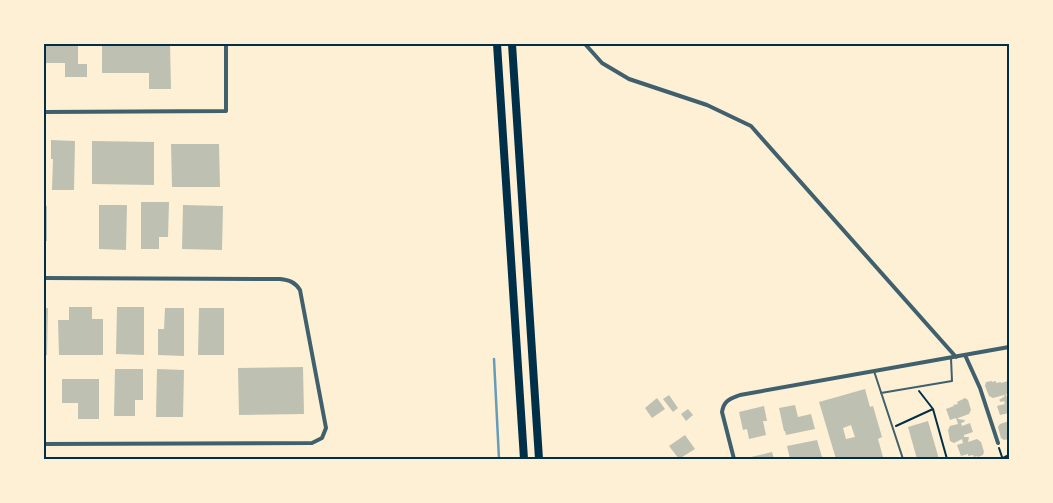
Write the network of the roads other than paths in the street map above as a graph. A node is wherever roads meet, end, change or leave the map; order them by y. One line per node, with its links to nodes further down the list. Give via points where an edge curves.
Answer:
1 (226, 44): 5 (street, via 226,111)
2 (497, 44): 14 (highway)
3 (512, 44): 15 (highway)
4 (585, 44): 9 (street, via 602,62 629,79 707,105 750,126)
5 (44, 112)
6 (44, 278): 12 (street, via 289,280 300,290 326,428 322,438 312,443)
7 (1009, 348): 8 (street)
8 (965, 355): 9 (street); 13 (street, via 980,388)
9 (953, 358): 10 (street); 11 (lane, via 952,381)
10 (874, 371): 11 (lane); 16 (street, via 727,400 722,412)
11 (881, 393): 17 (lane)
12 (44, 444)
13 (998, 444)
14 (524, 459)
15 (539, 459)
16 (734, 459)
17 (903, 459)

